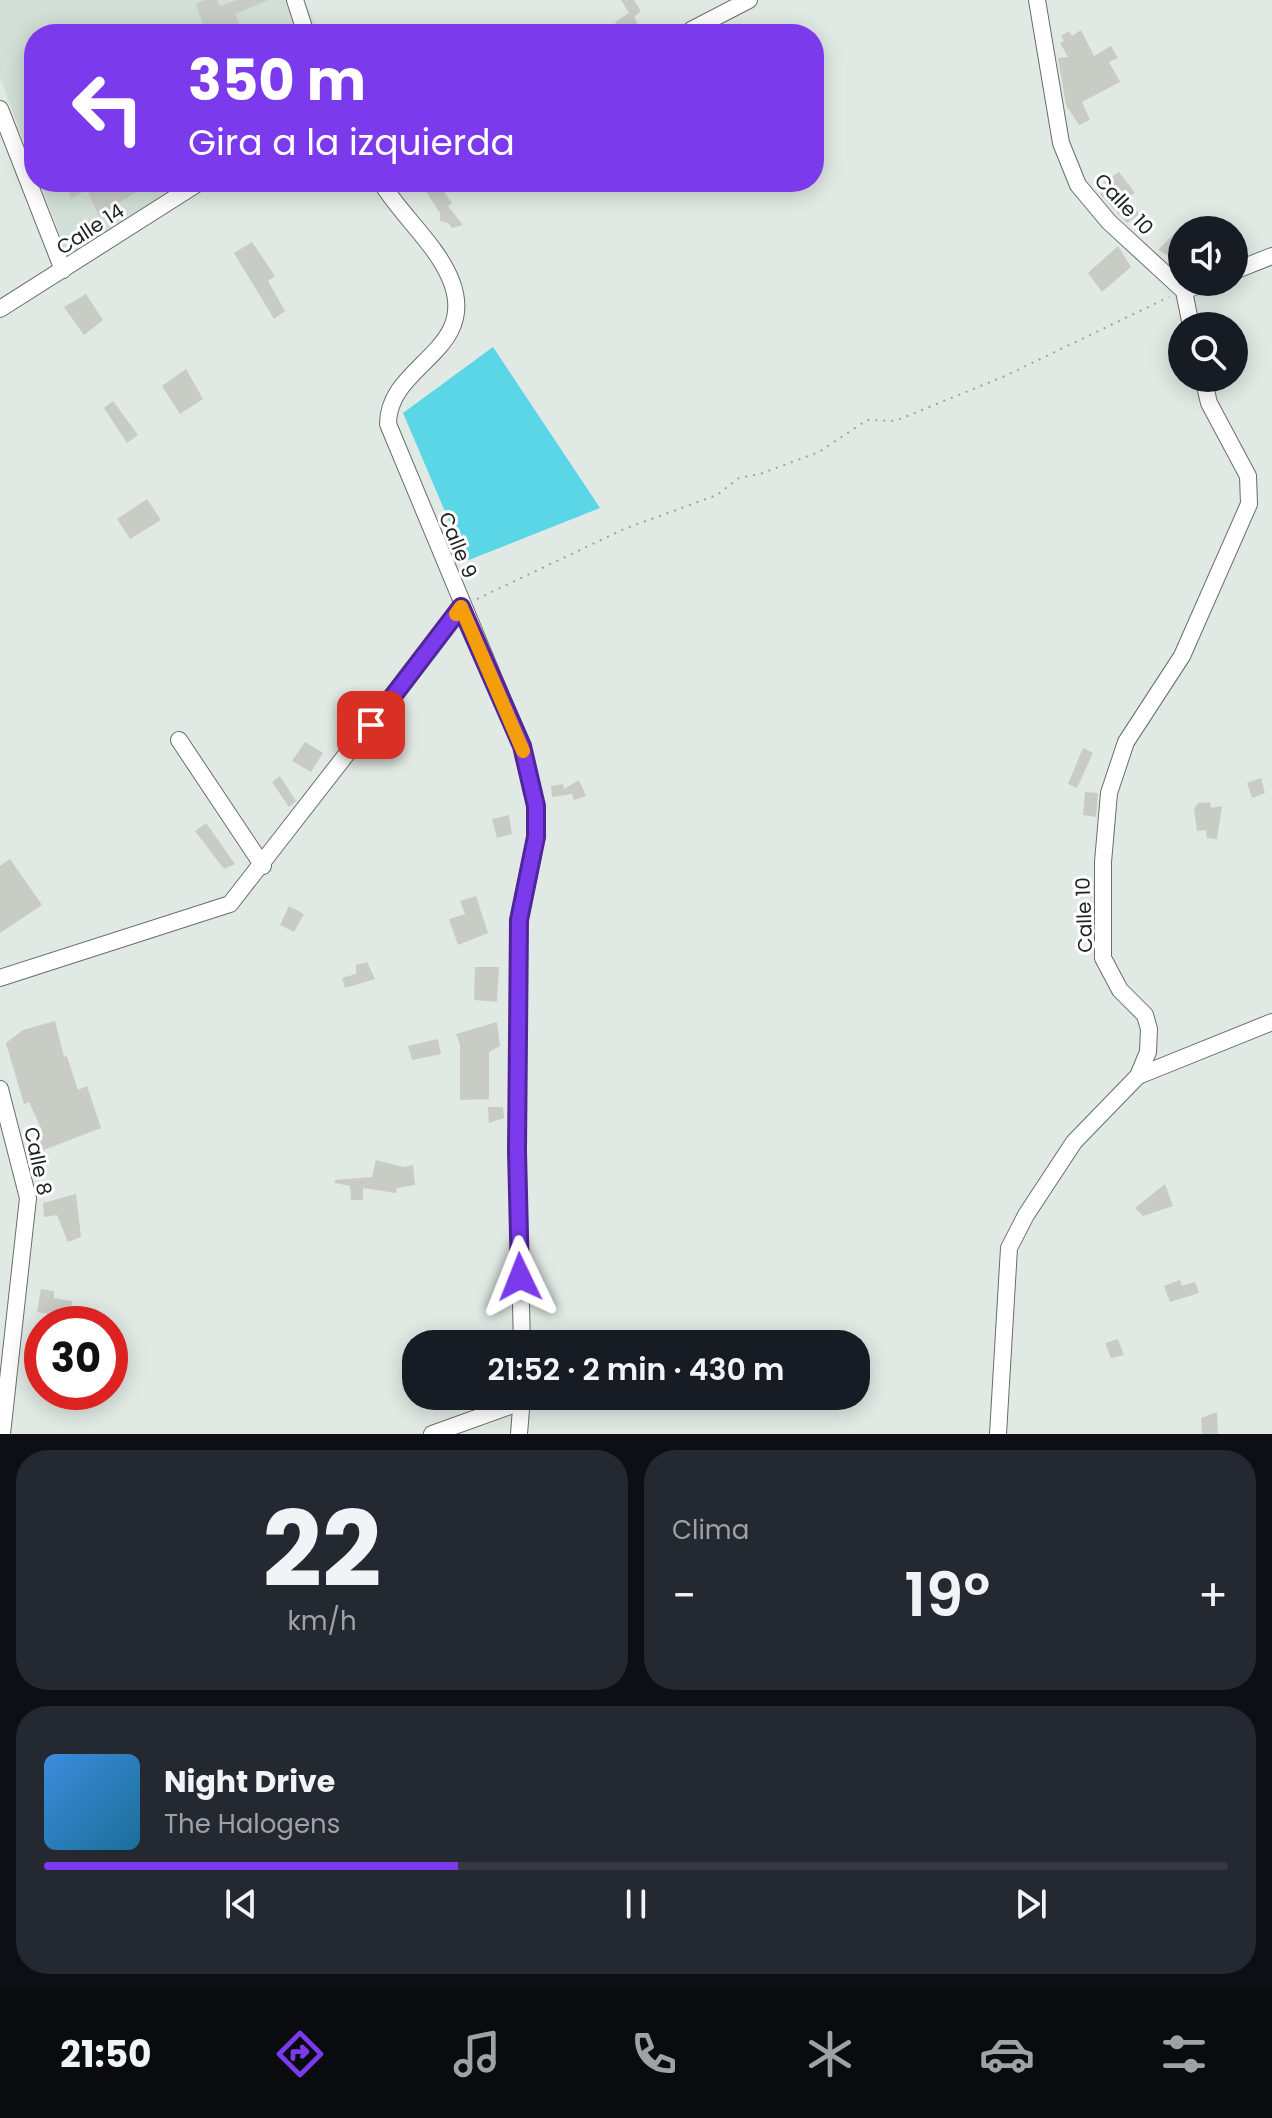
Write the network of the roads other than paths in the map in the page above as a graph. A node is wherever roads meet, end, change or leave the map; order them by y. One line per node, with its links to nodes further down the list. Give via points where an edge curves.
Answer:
1 (295, 0): 4 (street)
2 (749, 0): 5 (street)
3 (1037, 0): 14 (street, Calle 10, via 1061,143 1078,185)
4 (303, 24)
5 (703, 24)
6 (0, 109): 7 (street)
7 (24, 170)
8 (32, 192): 13 (street)
9 (184, 192): 13 (street, Calle 14)
10 (388, 192): 17 (street, Calle 9, via 436,256 456,298 448,339 395,393 388,424)
11 (1272, 256): 12 (street)
12 (1248, 265)
13 (63, 270): 15 (street, Calle 14)
14 (1168, 276)
15 (0, 309)
16 (1206, 392): 22 (street, Calle 10, via 1248,476 1249,504 1182,656 1126,742 1109,793 1100,909 1103,958 1120,990 1145,1015 1148,1052)
17 (461, 607): 19 (street); 24 (street, Calle 9, via 522,746 536,806 536,837 519,920)
18 (179, 740): 19 (street)
19 (263, 866): 20 (street, via 228,905)
20 (0, 978)
21 (1272, 1022): 22 (street)
22 (1138, 1076): 30 (street, Calle 10, via 1074,1142 1009,1248)
23 (0, 1089): 27 (street, Calle 8, via 28,1198)
24 (522, 1330)
25 (494, 1410): 28 (street)
26 (521, 1410): 29 (street)
27 (2, 1434)
28 (432, 1434)
29 (519, 1434)
30 (998, 1434)

